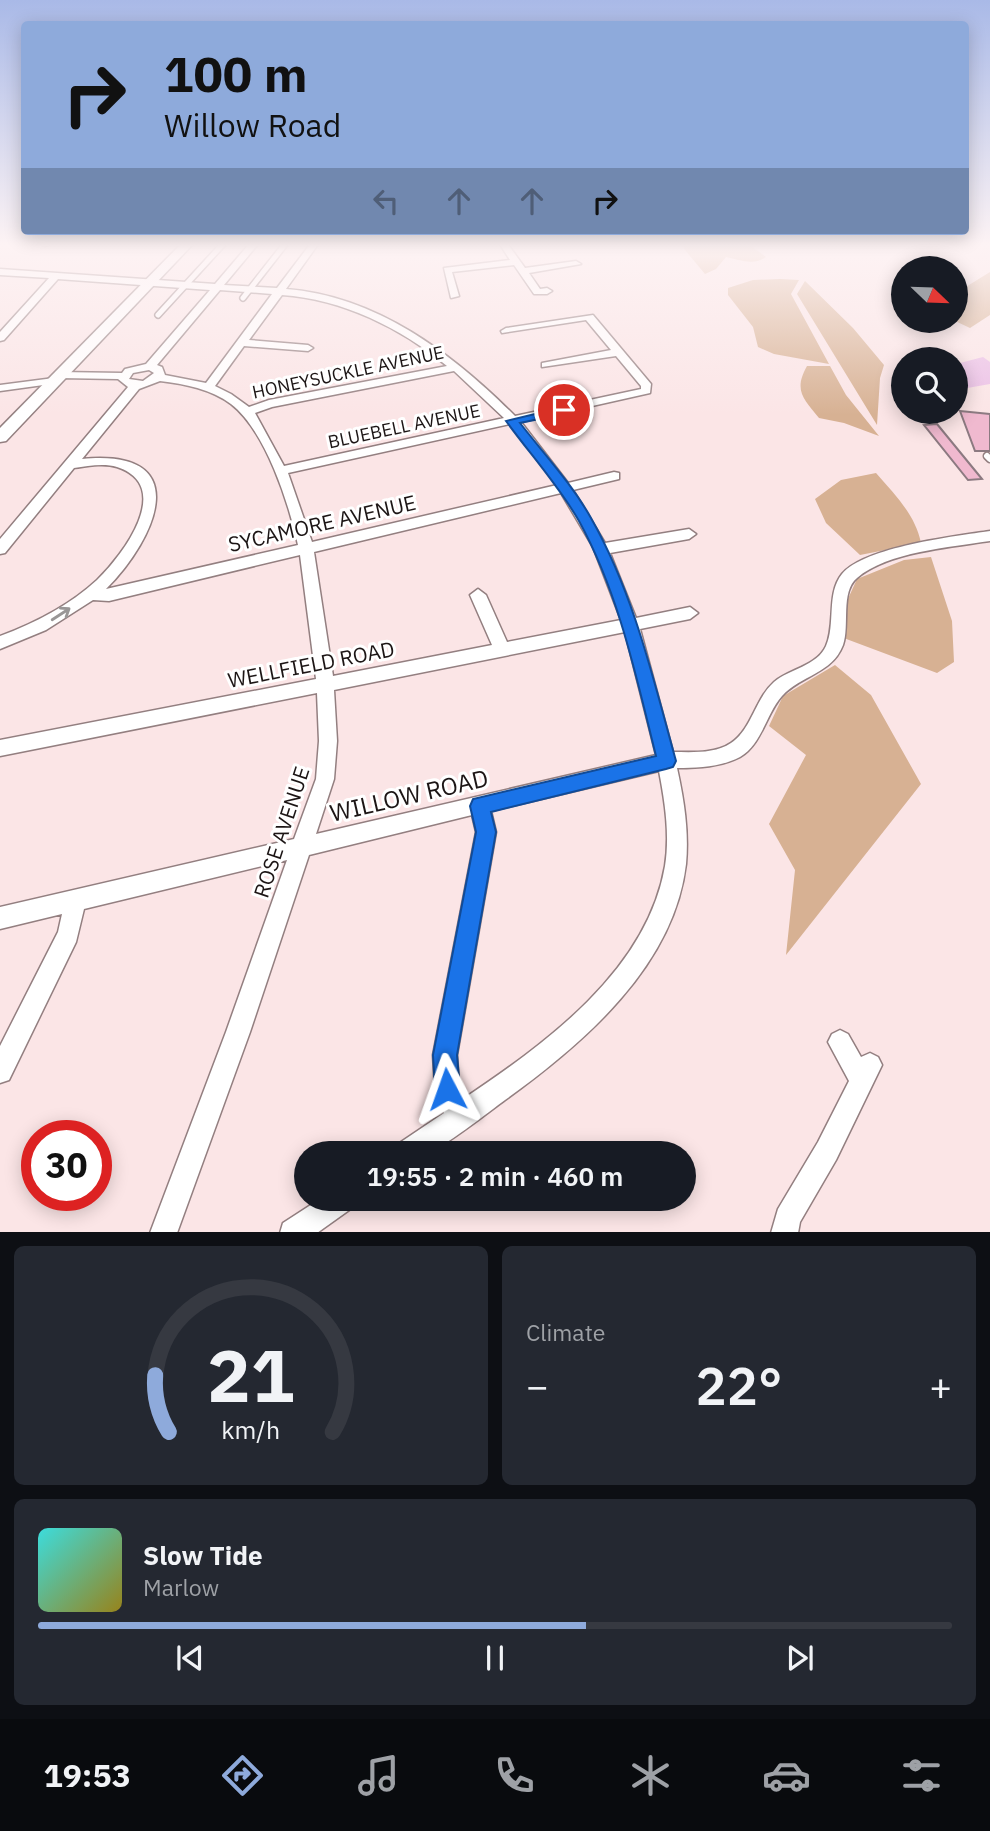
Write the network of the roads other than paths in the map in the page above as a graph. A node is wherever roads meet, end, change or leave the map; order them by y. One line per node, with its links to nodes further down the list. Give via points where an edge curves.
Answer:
1 (34, 300): 9 (street)
2 (132, 300): 17 (street)
3 (172, 300): 7 (lane)
4 (208, 300): 15 (street)
5 (273, 300): 10 (street)
6 (335, 300): 14 (street, via 421,341)
7 (158, 315)
8 (506, 331): 12 (street, BLUEBELL AVENUE, via 589,317)
9 (0, 338)
10 (243, 343): 11 (street); 19 (street)
11 (308, 348)
12 (617, 352): 13 (street); 22 (street, BLUEBELL AVENUE, via 647,386 646,391)
13 (546, 365)
14 (457, 367): 21 (street, HONEYSUCKLE AVENUE); 22 (street)
15 (154, 372): 16 (street, via 133,369); 18 (street, via 150,382); 19 (street, ROSE AVENUE)
16 (124, 376): 17 (street); 18 (street, via 125,383)
17 (57, 378): 20 (street); 23 (street)
18 (135, 386): 24 (street)
19 (209, 387): 21 (street, ROSE AVENUE)
20 (0, 388)
21 (247, 412): 25 (street, ROSE AVENUE)
22 (513, 421): 25 (street, BLUEBELL AVENUE); 27 (street)
23 (0, 437)
24 (69, 464): 31 (street); 33 (street, via 122,464 138,473 149,487 149,512 138,540)
25 (281, 471): 30 (street, ROSE AVENUE)
26 (614, 476): 27 (street, SYCAMORE AVENUE)
27 (564, 488): 30 (street, SYCAMORE AVENUE); 32 (street)
28 (688, 534): 32 (street)
29 (990, 536): 41 (street, WILLOW ROAD, via 931,545 865,565 847,578 840,626 830,654 780,686 743,744 715,756)
30 (308, 548): 33 (street, SYCAMORE AVENUE, via 109,595); 39 (street, ROSE AVENUE)
31 (0, 549)
32 (601, 549): 36 (street)
33 (90, 594): 37 (street, one-way to 33, via 41,626)
34 (478, 595): 38 (street)
35 (690, 613): 36 (street, WELLFIELD ROAD)
36 (631, 624): 38 (street, WELLFIELD ROAD); 41 (street)
37 (0, 643)
38 (502, 649): 39 (street, WELLFIELD ROAD)
39 (327, 684): 40 (street, WELLFIELD ROAD); 43 (street, ROSE AVENUE, via 330,738 325,779)
40 (0, 748)
41 (666, 761): 42 (street, WILLOW ROAD); 48 (street, via 676,804 678,845 670,891 649,941 616,987 580,1024)
42 (480, 806): 43 (street, WILLOW ROAD); 48 (street, via 486,832 445,1055 447,1089)
43 (302, 846): 44 (street, WILLOW ROAD); 51 (street, ROSE AVENUE)
44 (75, 901): 45 (street, WILLOW ROAD); 47 (street, via 68,934)
45 (0, 918)
46 (840, 1042): 53 (street, via 866,1073 787,1218)
47 (0, 1071)
48 (458, 1117): 49 (street)
49 (424, 1141)
50 (325, 1211): 52 (street)
51 (163, 1232)
52 (294, 1232)
53 (784, 1232)

